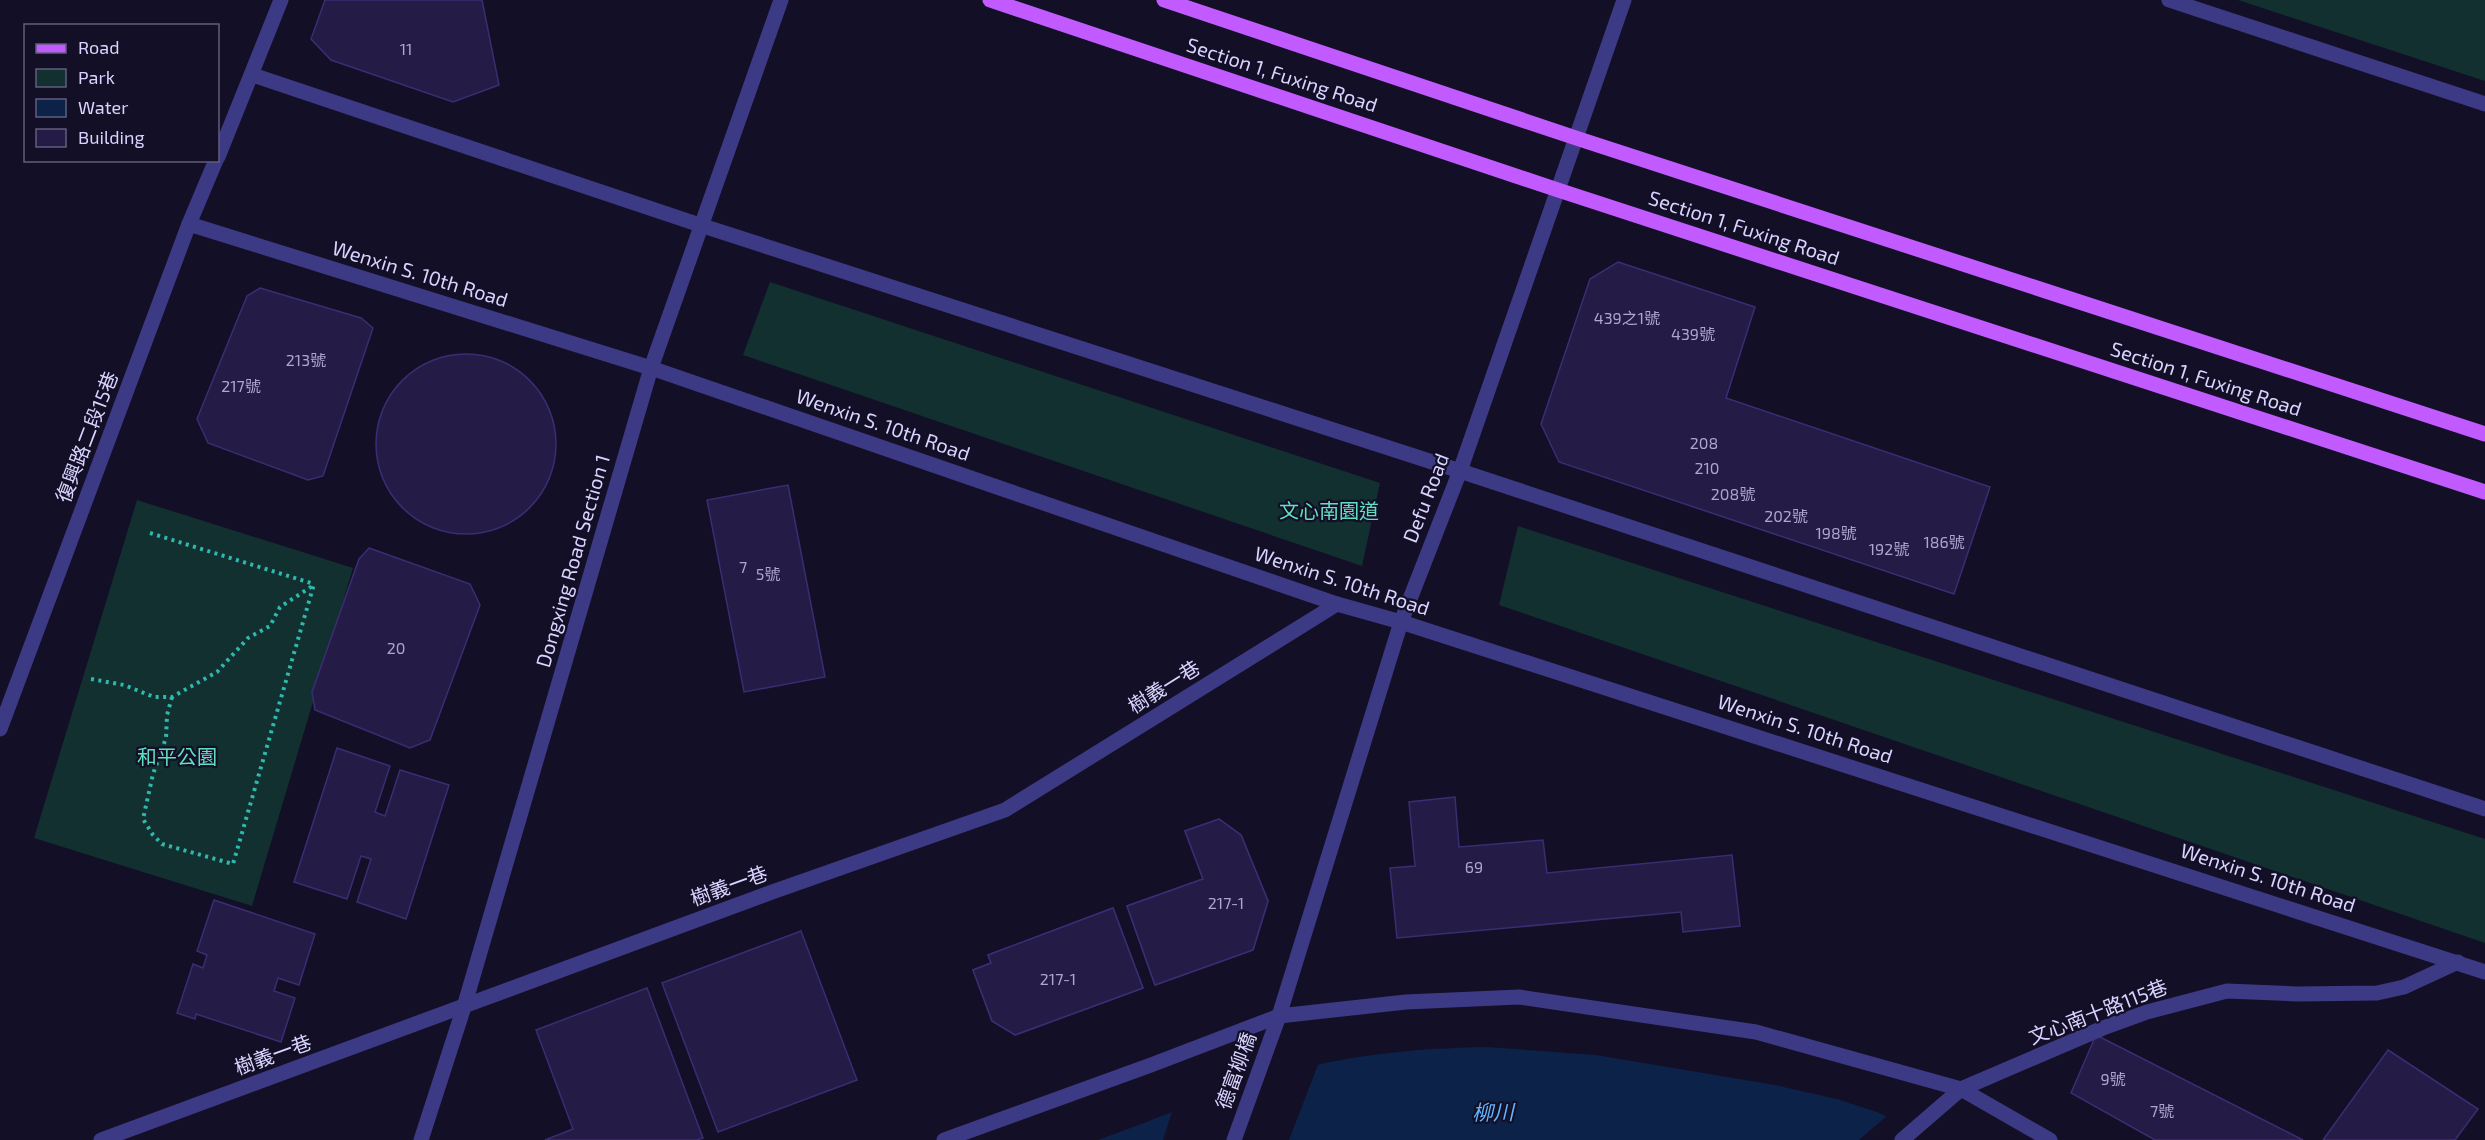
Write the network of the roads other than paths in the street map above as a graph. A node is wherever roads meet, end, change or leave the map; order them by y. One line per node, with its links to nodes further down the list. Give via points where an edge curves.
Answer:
1 (281, 0): 7 (street, 復興路二段15巷)
2 (781, 0): 14 (street, Dongxing Road Section 1)
3 (990, 0): 12 (main road, Section 1, Fuxing Road)
4 (1164, 0): 9 (main road, Section 1, Fuxing Road)
5 (1624, 0): 9 (street, Defu Road)
6 (2169, 0): 8 (street)
7 (253, 75): 10 (street, 復興路二段15巷); 14 (street)
8 (2485, 104)
9 (1576, 138): 12 (street, Defu Road); 16 (main road, Section 1, Fuxing Road)
10 (219, 154)
11 (216, 162): 13 (street, 復興路二段15巷)
12 (1558, 190): 17 (street, Defu Road); 18 (main road, Section 1, Fuxing Road)
13 (189, 224): 15 (street, Wenxin S. 10th Road); 21 (street, 復興路二段15巷)
14 (700, 225): 15 (street, Dongxing Road Section 1); 17 (street)
15 (651, 368): 19 (street, Wenxin S. 10th Road); 25 (street, Dongxing Road Section 1)
16 (2485, 434)
17 (1460, 471): 20 (street, Defu Road); 22 (street)
18 (2485, 492)
19 (1338, 604): 20 (street, Wenxin S. 10th Road); 25 (street, 樹義一巷, via 1005,810)
20 (1401, 621): 23 (street, Wenxin S. 10th Road); 26 (street, Defu Road)
21 (0, 729)
22 (2485, 809)
23 (2458, 962): 24 (street, Wenxin S. 10th Road); 27 (street, 文心南十路115巷, via 2404,987 2377,993 2227,991 2103,1028)
24 (2485, 972)
25 (464, 1007): 28 (street, 樹義一巷); 29 (street, Dongxing Road Section 1)
26 (1279, 1016): 27 (street, via 1406,1002 1520,997 1756,1032); 30 (street); 31 (street, 德富柳橋)
27 (1961, 1089): 32 (street, 文心南十路115巷); 33 (street)
28 (101, 1140)
29 (421, 1140)
30 (944, 1140)
31 (1234, 1140)
32 (1902, 1140)
33 (2050, 1140)

